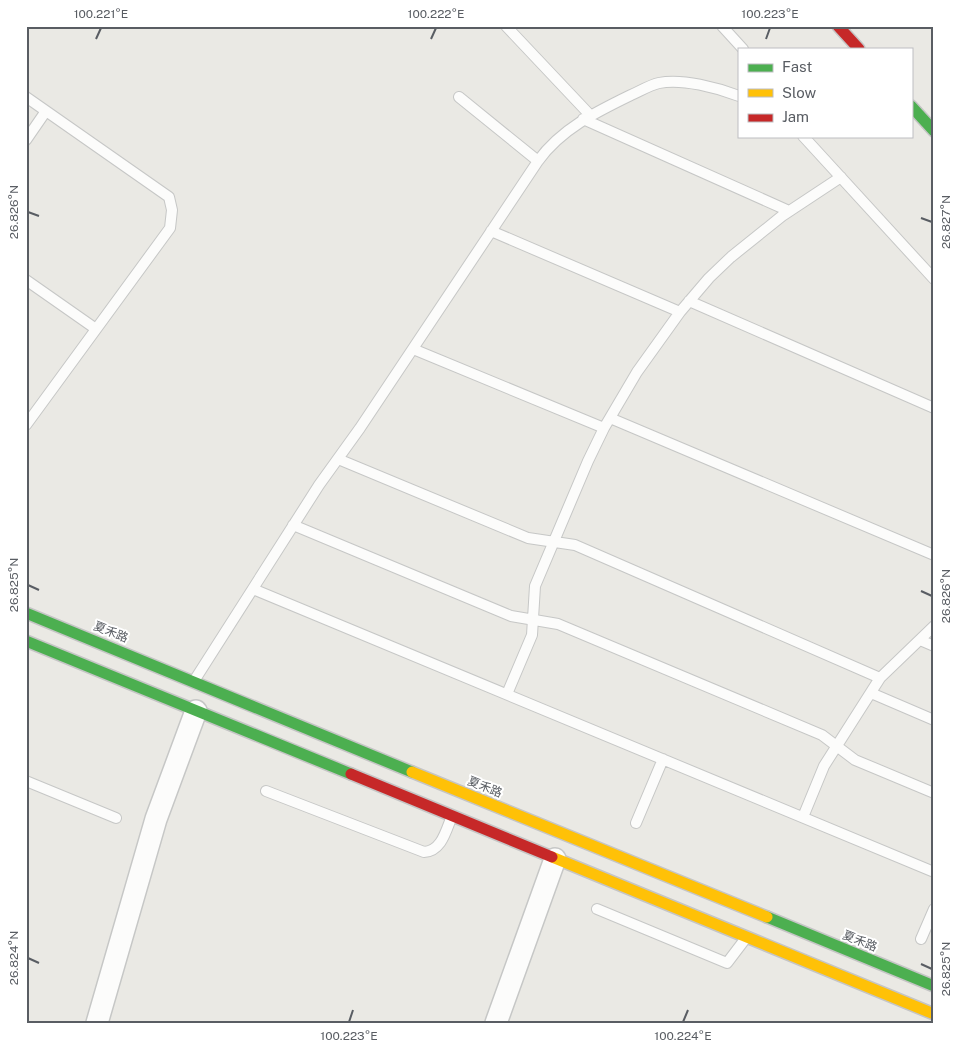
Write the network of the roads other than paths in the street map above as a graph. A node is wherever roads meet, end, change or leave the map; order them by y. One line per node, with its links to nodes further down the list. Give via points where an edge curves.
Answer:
1 (506, 26): 11 (lane)
2 (722, 26): 4 (lane)
3 (838, 26): 5 (street)
4 (742, 48)
5 (858, 48)
6 (738, 96): 11 (lane, via 697,85 659,83)
7 (26, 97): 10 (lane)
8 (459, 97): 15 (lane)
9 (912, 107): 12 (street)
10 (46, 111): 14 (lane); 23 (lane, via 169,197 171,204 170,228)
11 (587, 117): 15 (lane, via 553,143); 17 (lane)
12 (934, 131)
13 (805, 138): 16 (lane)
14 (26, 140)
15 (538, 161): 18 (lane)
16 (841, 177): 17 (lane); 19 (lane)
17 (790, 211): 21 (lane, via 731,257)
18 (491, 231): 22 (lane); 24 (lane)
19 (933, 276)
20 (26, 280): 23 (lane)
21 (689, 301): 22 (lane); 25 (lane)
22 (680, 312): 26 (lane, via 637,372)
23 (96, 329): 27 (lane)
24 (413, 349): 28 (lane); 29 (lane)
25 (934, 408)
26 (610, 418): 28 (lane); 32 (lane)
27 (26, 425)
28 (604, 428): 31 (lane)
29 (338, 459): 30 (lane); 31 (lane, via 528,538)
30 (293, 525): 33 (lane); 35 (lane, via 511,616)
31 (554, 542): 35 (lane, via 535,586); 40 (lane, via 575,545)
32 (934, 555)
33 (253, 588): 41 (lane); 43 (lane)
34 (26, 613): 41 (street, 夏禾路)
35 (533, 620): 43 (lane, via 532,635); 46 (lane, via 558,624 822,735)
36 (934, 626): 37 (lane)
37 (920, 640): 39 (lane); 40 (lane)
38 (26, 641): 44 (street)
39 (934, 646)
40 (880, 678): 42 (lane)
41 (194, 681): 61 (street, 夏禾路)
42 (871, 693): 45 (lane); 46 (lane)
43 (507, 694): 47 (lane)
44 (196, 711): 51 (street); 63 (street, via 156,820)
45 (934, 720)
46 (837, 746): 50 (lane, via 855,760); 52 (lane, via 824,766)
47 (663, 759): 52 (lane); 54 (lane)
48 (26, 781): 53 (lane)
49 (266, 791): 51 (lane, via 424,852 438,847)
50 (934, 793)
51 (452, 816): 55 (street)
52 (803, 817): 56 (lane)
53 (116, 818)
54 (636, 823)
55 (555, 859): 59 (street); 64 (street)
56 (934, 872)
57 (597, 909): 59 (lane, via 727,963)
58 (934, 910): 60 (lane)
59 (746, 937): 62 (street)
60 (921, 939)
61 (934, 986)
62 (934, 1014)
63 (97, 1023)
64 (496, 1023)

